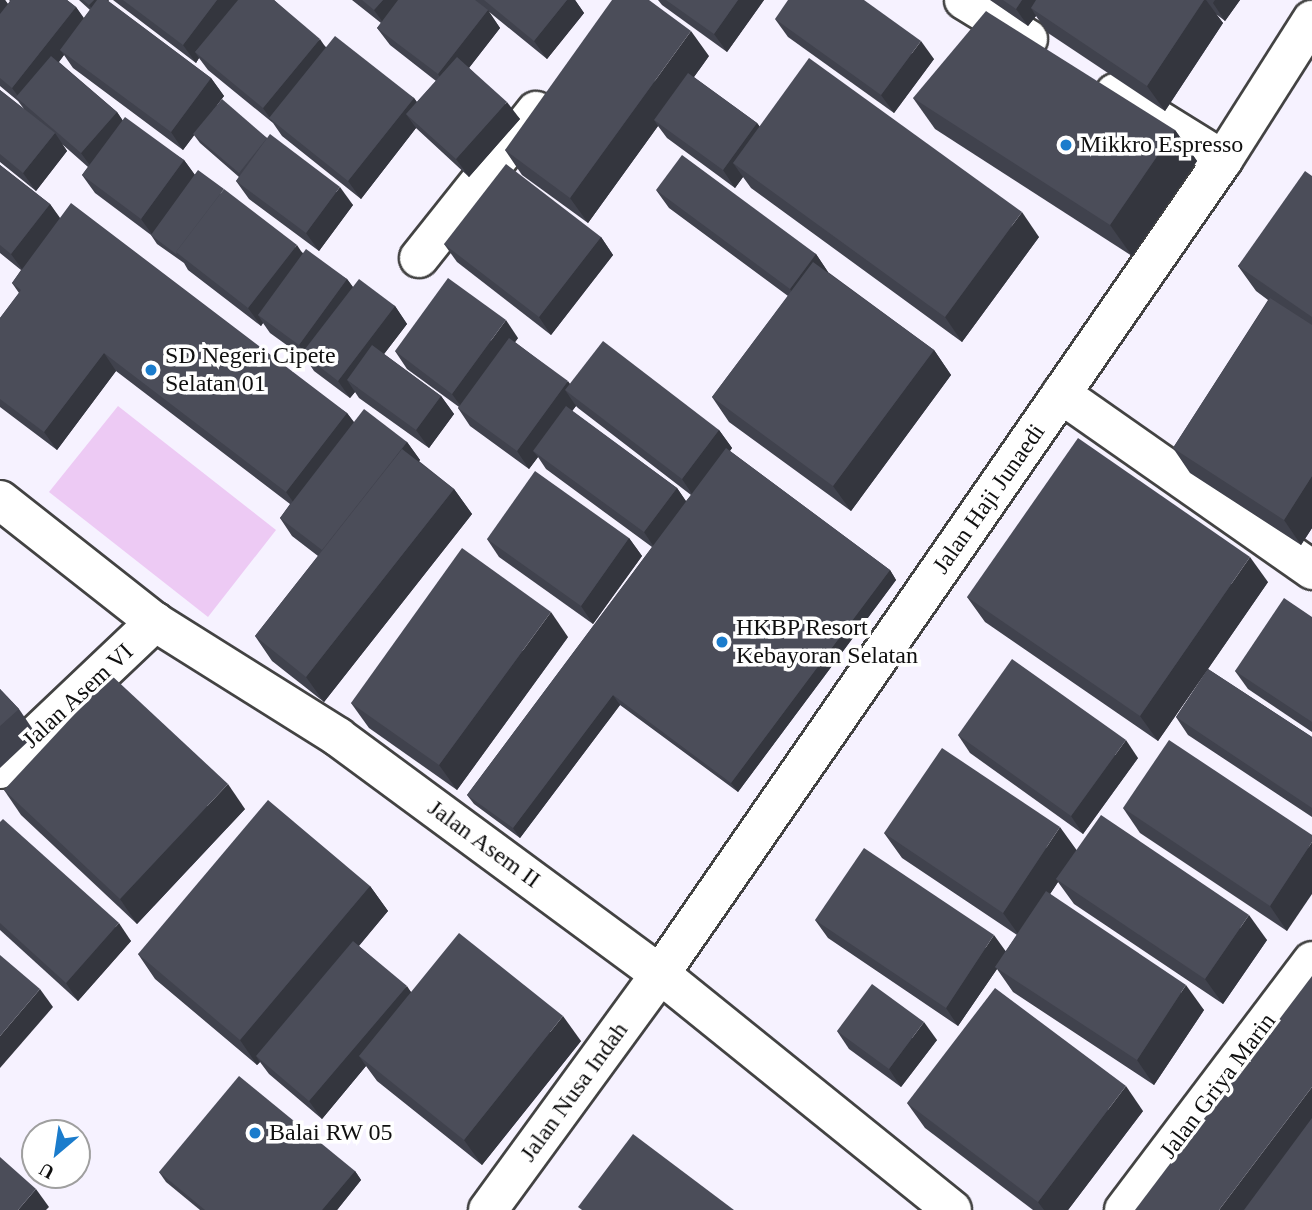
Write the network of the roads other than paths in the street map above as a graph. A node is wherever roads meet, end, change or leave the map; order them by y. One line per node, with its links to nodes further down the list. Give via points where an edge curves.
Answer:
1 (964, 0): 4 (street)
2 (1312, 20): 4 (street, Jalan Haji Junaedi)
3 (556, 84): 5 (street)
4 (1223, 160): 6 (street, Jalan Haji Junaedi)
5 (419, 258)
6 (1061, 394): 8 (street); 12 (street, Jalan Haji Junaedi)
7 (0, 500): 9 (street, Jalan Asem II)
8 (1312, 570)
9 (155, 622): 10 (street, Jalan Asem VI); 12 (street, Jalan Asem II, via 338,737)
10 (0, 769)
11 (1312, 961): 15 (street, Jalan Griya Marin)
12 (660, 974): 13 (street, Jalan Nusa Indah); 14 (street, Jalan Asem II)
13 (488, 1210)
14 (952, 1210)
15 (1124, 1210)

